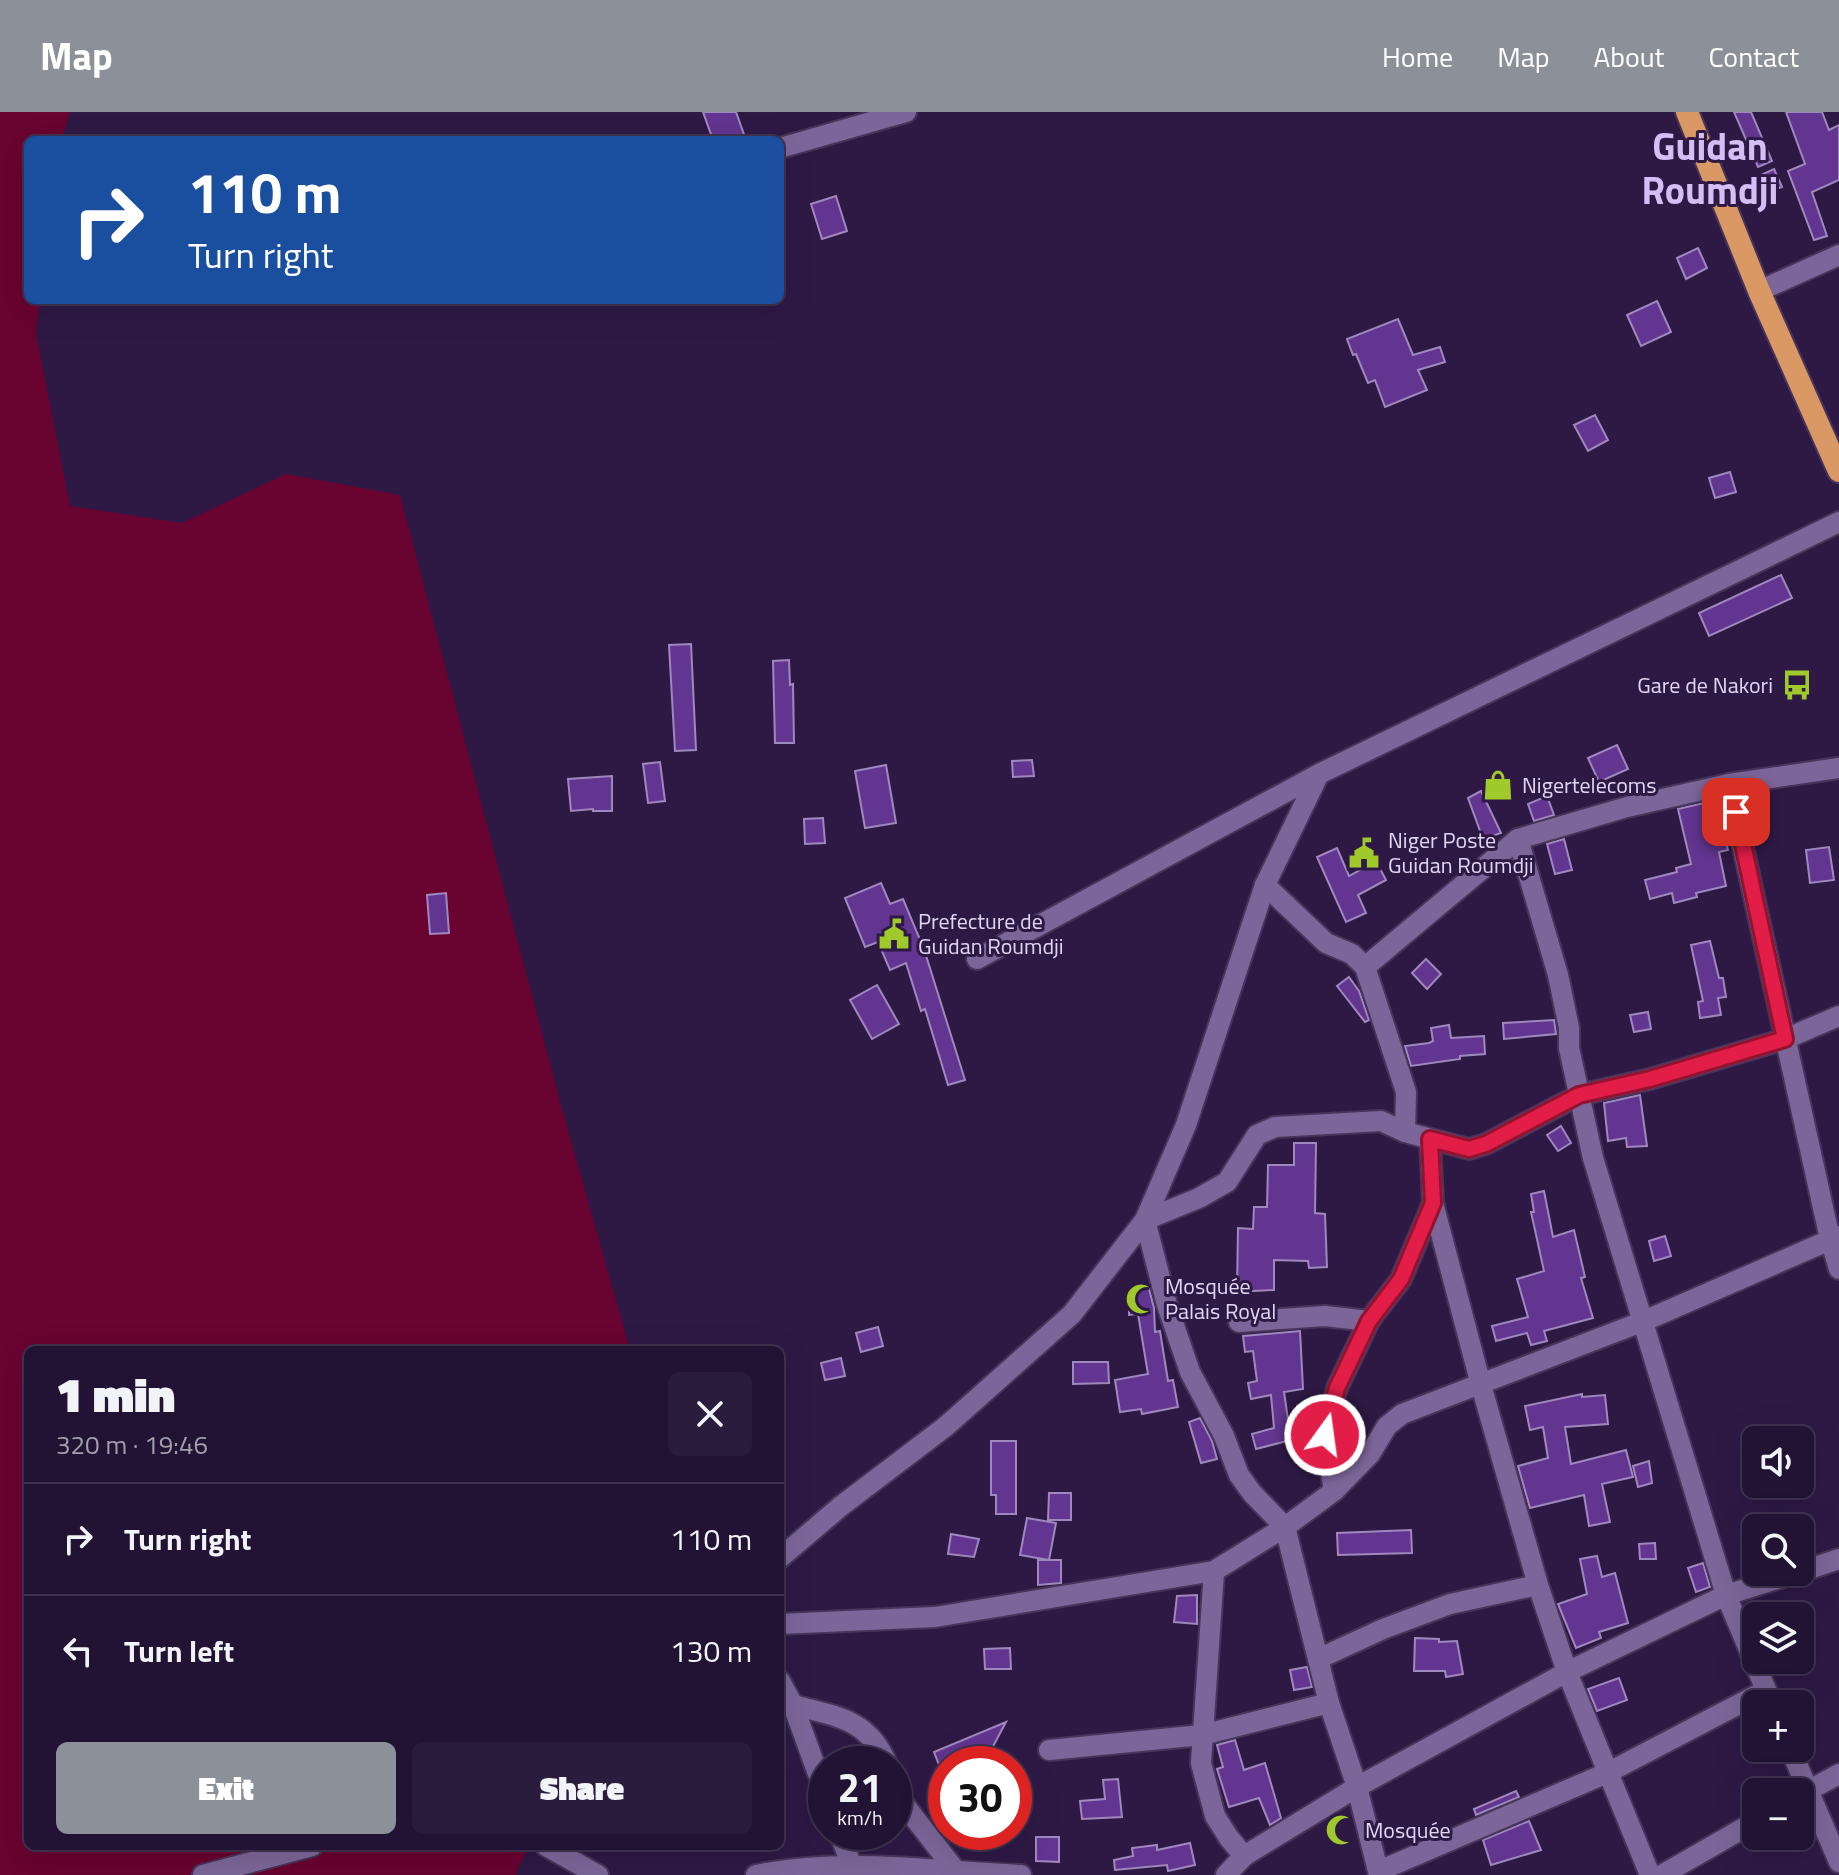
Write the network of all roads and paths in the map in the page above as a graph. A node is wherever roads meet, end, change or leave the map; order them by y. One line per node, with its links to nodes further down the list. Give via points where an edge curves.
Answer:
1 (906, 112): 3 (street)
2 (1687, 112): 5 (highway)
3 (784, 147)
4 (1839, 255): 5 (street)
5 (1759, 291): 6 (highway)
6 (1839, 471)
7 (1839, 522): 9 (street)
8 (1839, 768): 10 (street)
9 (1319, 774): 12 (street); 13 (street)
10 (1729, 784): 11 (street); 16 (street)
11 (1518, 839): 14 (street); 17 (street, via 1558,975)
12 (1265, 885): 14 (street, via 1326,943 1352,954); 21 (street, via 1186,1125)
13 (977, 959)
14 (1365, 967): 18 (street, via 1406,1092)
15 (1839, 1016): 16 (street)
16 (1785, 1039): 17 (street); 22 (street)
17 (1579, 1095): 19 (street, via 1486,1144 1469,1149); 25 (street)
18 (1405, 1132): 19 (street); 21 (street, via 1381,1121 1275,1127 1257,1135 1227,1182)
19 (1430, 1139): 20 (street)
20 (1433, 1203): 24 (street, via 1401,1279); 27 (street)
21 (1145, 1220): 29 (street, via 1190,1372 1239,1475); 30 (street, via 1072,1314 945,1427)
22 (1834, 1238): 23 (street); 25 (street)
23 (1839, 1269)
24 (1369, 1321): 26 (street, via 1325,1316); 28 (street, via 1337,1388 1325,1435)
25 (1644, 1321): 27 (street); 36 (street)
26 (1239, 1322)
27 (1481, 1385): 28 (street, via 1402,1414); 34 (street)
28 (1334, 1491): 29 (street)
29 (1285, 1527): 33 (street); 38 (street)
30 (784, 1555)
31 (1839, 1559): 32 (street)
32 (1814, 1567)
33 (1214, 1571): 37 (street, via 935,1617); 45 (street)
34 (1538, 1585): 38 (street, via 1450,1604); 39 (street)
35 (1755, 1586): 36 (street)
36 (1726, 1595): 39 (street); 41 (street)
37 (784, 1624)
38 (1318, 1659): 42 (street)
39 (1567, 1672): 49 (street); 51 (street)
40 (784, 1688): 43 (street)
41 (1766, 1690)
42 (1329, 1703): 45 (street); 51 (street)
43 (793, 1705): 46 (street); 47 (street, via 848,1719 869,1733)
44 (1742, 1710): 49 (street)
45 (1202, 1735): 48 (street); 59 (street, via 1201,1763 1215,1816)
46 (808, 1746)
47 (877, 1746)
48 (1049, 1750)
49 (1607, 1773): 63 (street); 69 (street)
50 (1839, 1774): 52 (street)
51 (1357, 1787): 59 (street); 63 (street)
52 (1814, 1788)
53 (1814, 1813): 60 (street)
54 (912, 1815): 62 (street)
55 (1742, 1829): 70 (street)
56 (297, 1850): 64 (street)
57 (553, 1850): 65 (street)
58 (845, 1850): 61 (street)
59 (1244, 1856): 68 (street)
60 (1839, 1862)
61 (853, 1871): 62 (street); 66 (street)
62 (958, 1873): 67 (street)
63 (1379, 1873)
64 (203, 1875)
65 (598, 1875)
66 (756, 1875)
67 (1021, 1875)
68 (1226, 1875)
69 (1650, 1875)
70 (1662, 1875)

